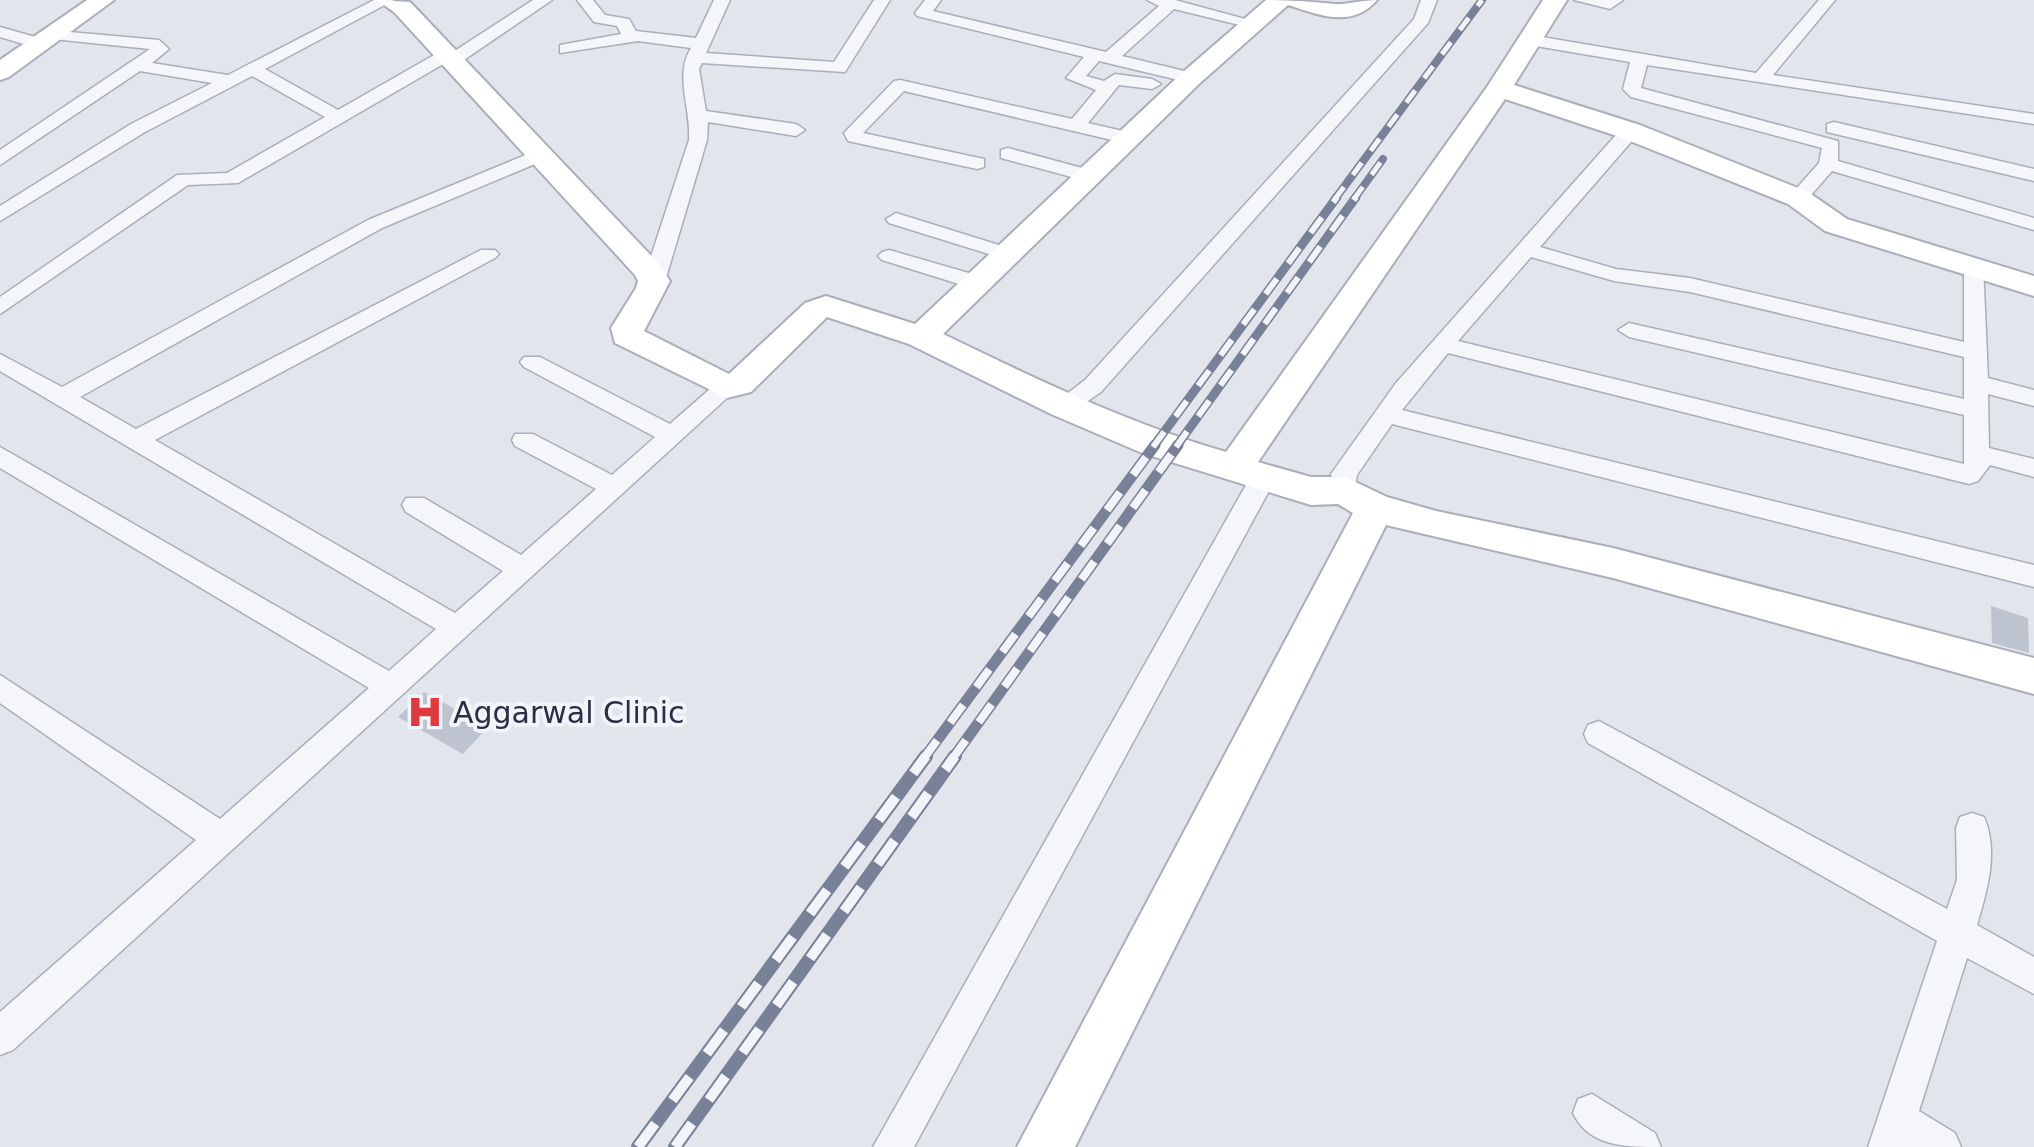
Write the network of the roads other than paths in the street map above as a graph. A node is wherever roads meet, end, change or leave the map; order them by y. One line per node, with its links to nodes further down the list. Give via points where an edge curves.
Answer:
1 (102, 0): 20 (main road)
2 (387, 0): 25 (main road, via 402,7); 28 (street)
3 (544, 0): 25 (street)
4 (585, 0): 19 (street, via 600,19 623,22)
5 (722, 0): 23 (street)
6 (882, 0): 23 (street, via 839,68)
7 (932, 0): 24 (street, via 923,13)
8 (1280, 0): 17 (main road)
9 (1294, 0): 10 (main road, via 1343,13)
10 (1365, 0)
11 (1429, 0): 73 (street, via 1422,20 1093,386)
12 (1555, 0): 21 (main road)
13 (1582, 0): 14 (street)
14 (1615, 0)
15 (1827, 0): 30 (street)
16 (1163, 2): 17 (street); 24 (street)
17 (1252, 24): 32 (main road)
18 (0, 32): 20 (street)
19 (630, 36): 22 (street); 23 (street)
20 (47, 39): 27 (street, via 161,47); 29 (main road)
21 (1530, 40): 26 (street); 34 (main road)
22 (566, 50)
23 (697, 50): 36 (street, via 690,80)
24 (1103, 56): 32 (street); 33 (street, via 1076,80)
25 (449, 58): 37 (street); 45 (main road)
26 (1640, 58): 30 (street); 43 (street, via 1632,89 1637,93)
27 (138, 66): 31 (street); 46 (street)
28 (252, 69): 31 (street); 37 (street)
29 (0, 72)
30 (1762, 78): 35 (street)
31 (228, 80): 51 (street)
32 (1185, 84): 33 (street, via 1118,78); 42 (main road)
33 (1107, 88): 39 (street)
34 (1498, 89): 41 (main road); 82 (main road)
35 (1845, 95): 38 (street); 43 (street)
36 (698, 115): 40 (street); 59 (street, via 696,150)
37 (338, 117): 62 (street, via 231,179 184,179)
38 (2034, 119)
39 (1076, 126): 42 (street); 47 (street, via 900,85 852,135)
40 (796, 130)
41 (1630, 131): 50 (main road); 54 (street)
42 (1129, 138): 49 (main road)
43 (1831, 146): 48 (street); 50 (street); 53 (street)
44 (1008, 154): 49 (street)
45 (540, 155): 59 (main road); 71 (street, via 375,224)
46 (0, 159)
47 (976, 164)
48 (2034, 175)
49 (1090, 176): 56 (main road)
50 (1798, 198): 58 (main road, via 1836,226)
51 (0, 215)
52 (896, 219): 56 (street)
53 (2034, 224)
54 (1528, 250): 65 (street); 66 (street)
55 (488, 254): 77 (street)
56 (1008, 254): 60 (main road)
57 (889, 256): 60 (street)
58 (1975, 269): 61 (main road); 66 (street)
59 (654, 281): 70 (main road, via 626,326 627,336)
60 (978, 283): 64 (main road)
61 (2034, 286)
62 (0, 307)
63 (1629, 330): 74 (street)
64 (920, 337): 70 (main road, via 826,306); 73 (main road)
65 (1443, 346): 75 (street); 79 (street, via 1963,474 1976,471)
66 (1976, 352): 69 (street)
67 (0, 360): 71 (street)
68 (532, 362): 76 (street)
69 (1976, 383): 72 (street); 74 (street)
70 (728, 387): 76 (street)
71 (62, 397): 77 (street)
72 (2034, 398)
73 (1064, 406): 82 (main road)
74 (1976, 410): 79 (street)
75 (1386, 414): 84 (street, via 1344,474); 87 (street)
76 (673, 436): 83 (street)
77 (136, 440): 88 (street)
78 (524, 440): 83 (street)
79 (1976, 453): 81 (street)
80 (0, 456): 91 (street)
81 (2034, 468)
82 (1249, 472): 84 (main road); 100 (street)
83 (615, 488): 86 (street)
84 (1360, 499): 89 (main road); 101 (main road)
85 (415, 505): 86 (street)
86 (523, 570): 88 (street)
87 (2034, 576)
88 (458, 628): 91 (street)
89 (2034, 676)
90 (0, 687): 94 (street)
91 (392, 687): 94 (street)
92 (1598, 734): 95 (street)
93 (1972, 828): 95 (street, via 1974,880)
94 (222, 839): 97 (street)
95 (1954, 932): 96 (street); 99 (street)
96 (2034, 976)
97 (6, 1022)
98 (1592, 1112): 102 (street)
99 (1893, 1134): 103 (street)
100 (893, 1147)
101 (1045, 1147)
102 (1640, 1147)
103 (1940, 1147)

